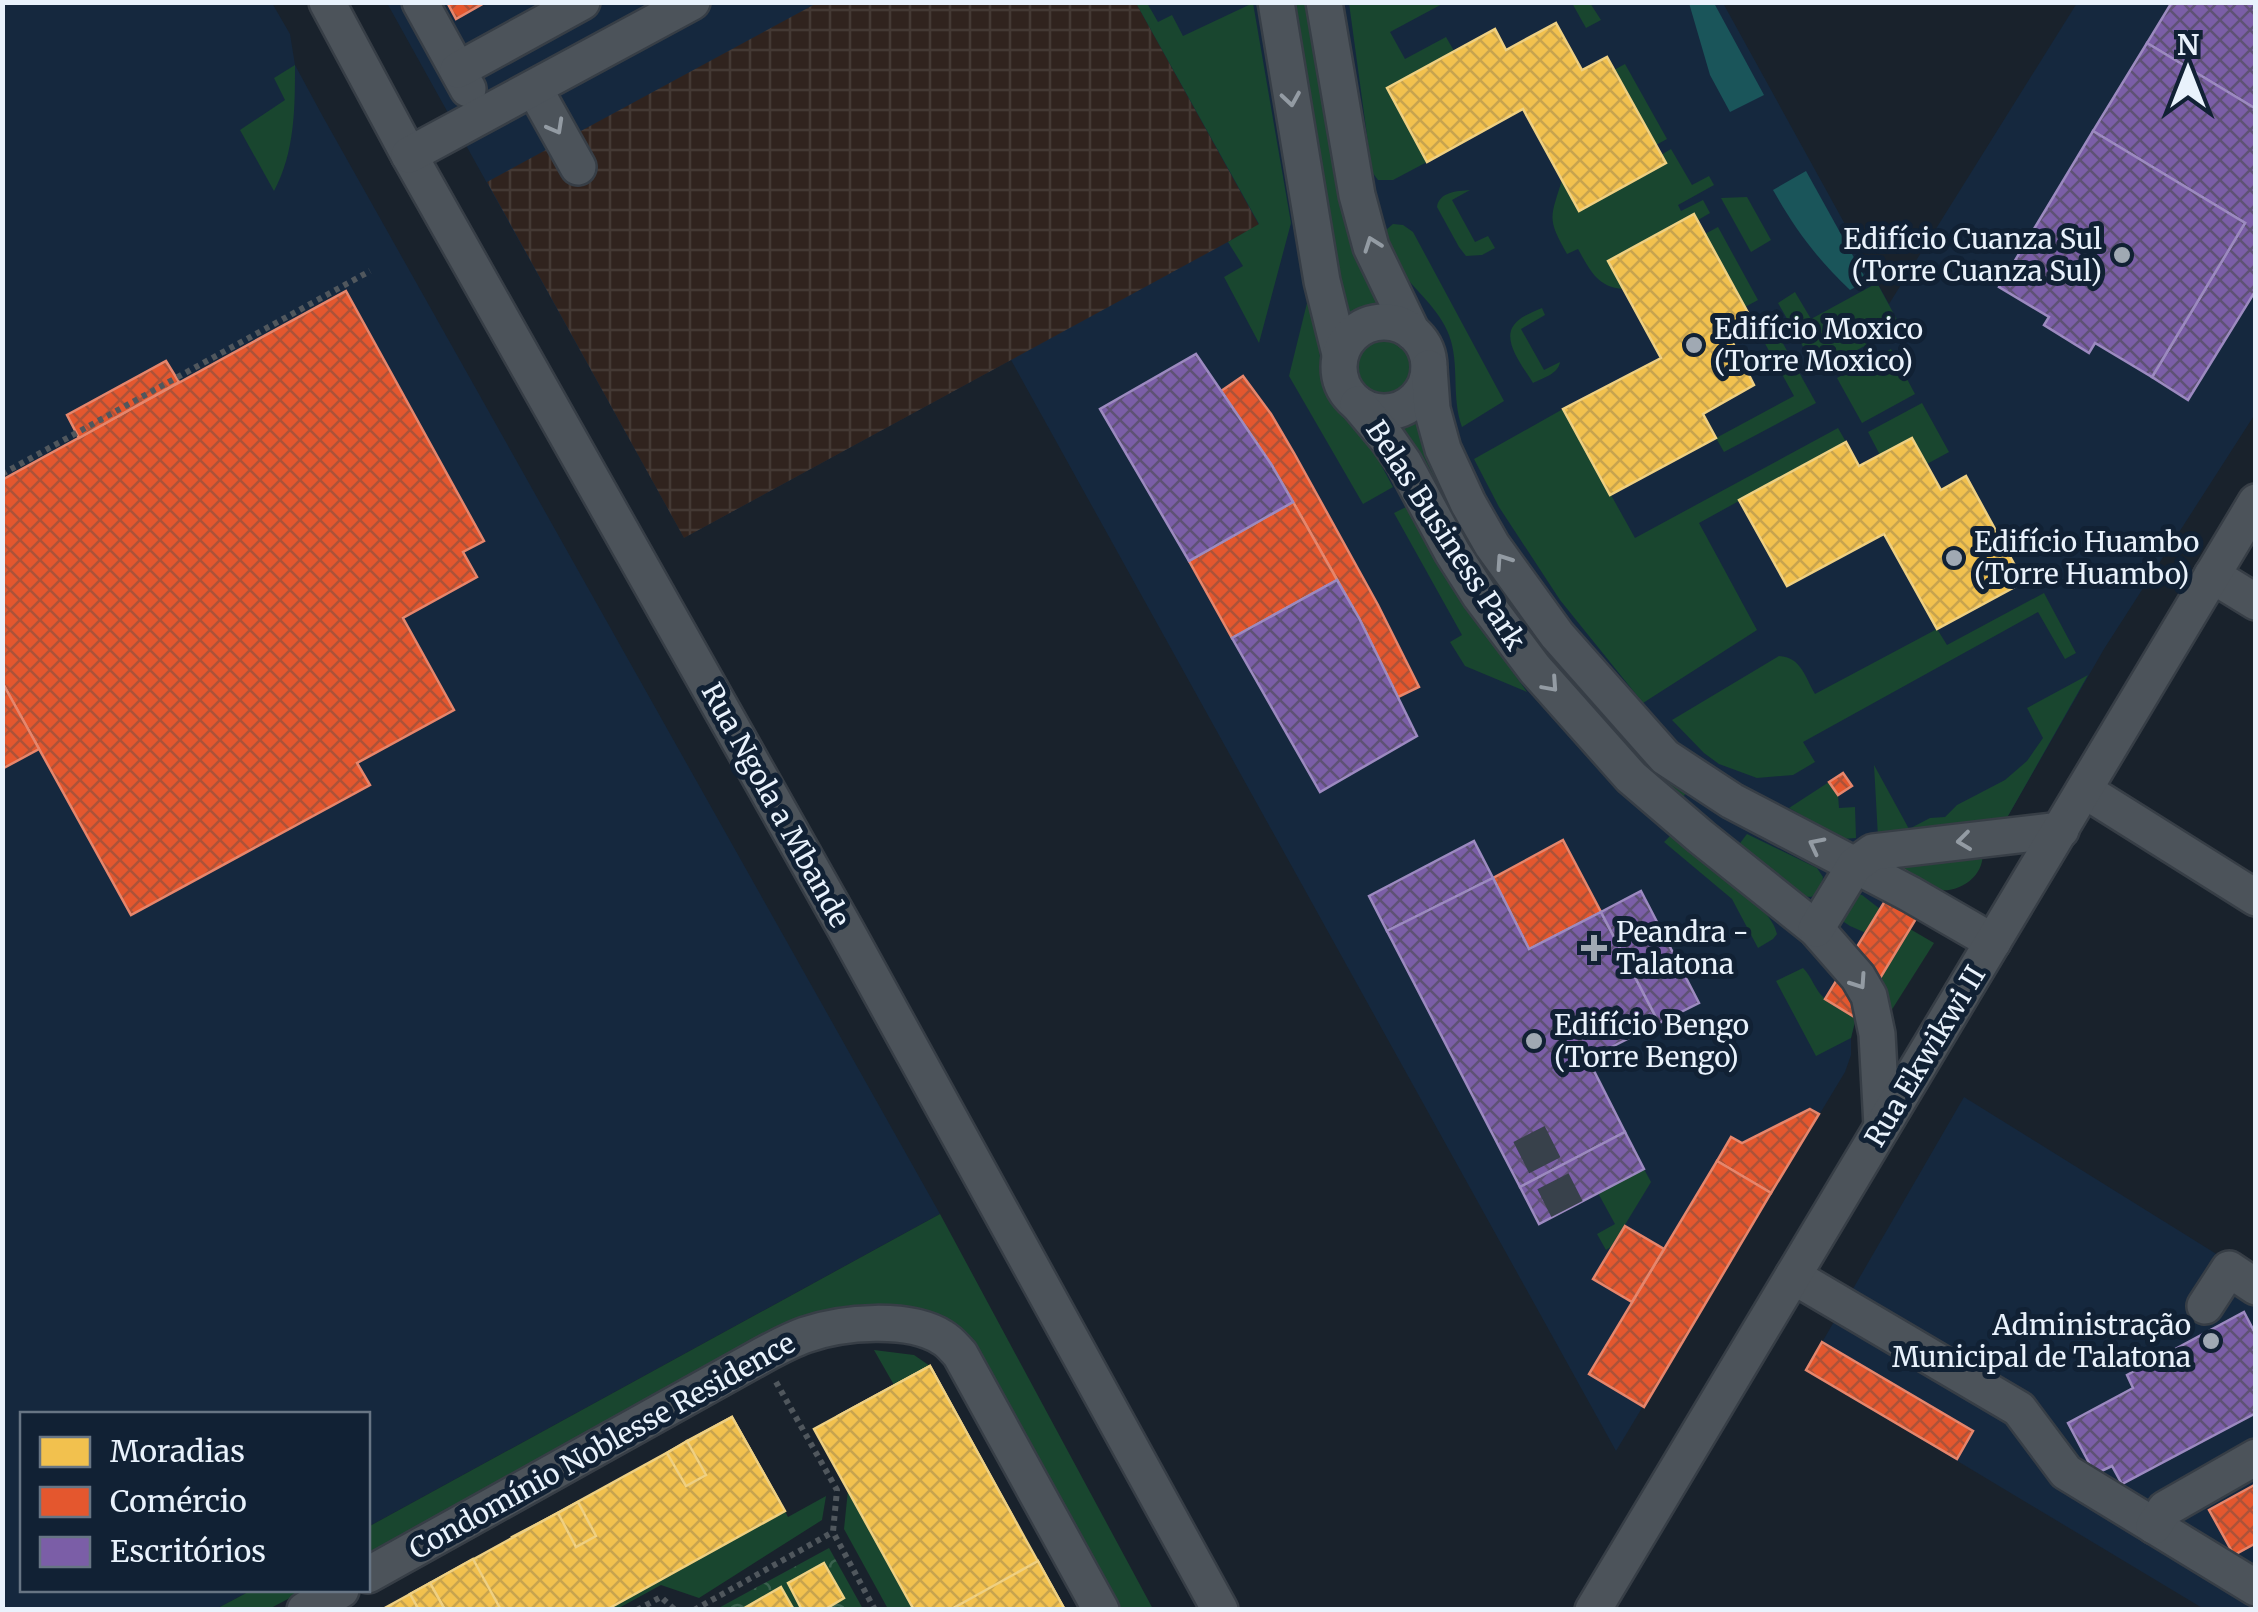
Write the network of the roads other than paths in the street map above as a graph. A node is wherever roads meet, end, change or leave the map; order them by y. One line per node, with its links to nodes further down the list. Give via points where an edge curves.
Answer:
1 (326, 2): 10 (street, Rua Ngola a Mbande)
2 (420, 2): 7 (street)
3 (582, 2): 7 (street)
4 (1276, 2): 13 (street, Belas Business Park, one-way to 13)
5 (1324, 2): 12 (street, Belas Business Park, one-way to 5, via 1371,247 1356,195)
6 (675, 7): 8 (street)
7 (458, 70): 9 (street)
8 (534, 88): 9 (street); 11 (street, one-way to 11)
9 (483, 115): 10 (street)
10 (409, 155): 38 (street, Rua Ngola a Mbande)
11 (578, 167)
12 (1412, 332): 13 (street, via 1388,322 1370,324); 14 (street, Belas Business Park)
13 (1340, 354): 15 (street, Belas Business Park, via 1341,382)
14 (1429, 368): 15 (street, Belas Business Park, via 1410,403 1384,412); 20 (street, Belas Business Park, one-way to 14, via 1665,757 1513,576 1443,449)
15 (1358, 404): 22 (street, Belas Business Park, one-way to 22, via 1404,463 1452,552 1510,638 1631,777)
16 (2256, 502): 17 (street, Rua Ekwikwi II)
17 (2212, 574): 18 (street); 19 (street, Rua Ekwikwi II)
18 (2256, 602)
19 (2084, 790): 21 (street, Rua Ekwikwi II); 24 (street)
20 (1732, 802): 22 (street); 23 (street, Belas Business Park, one-way to 20)
21 (2061, 830): 23 (street, one-way to 23, via 1872,852); 26 (street, Rua Ekwikwi II)
22 (1701, 837): 25 (street, Belas Business Park)
23 (1855, 865): 25 (street); 26 (street, Belas Business Park)
24 (2256, 898)
25 (1816, 929): 27 (street, Belas Business Park, one-way to 27, via 1869,996)
26 (1994, 942): 27 (street, Rua Ekwikwi II)
27 (1882, 1126): 28 (street, Rua Ekwikwi II)
28 (1793, 1276): 32 (street, via 2019,1409 2066,1472); 39 (street, Rua Ekwikwi II)
29 (2256, 1286): 30 (street, via 2228,1270)
30 (2205, 1306)
31 (2256, 1457): 32 (street, via 2165,1509)
32 (2154, 1526): 34 (street)
33 (370, 1574): 37 (street, Condomínio Noblesse Residence, via 762,1355 806,1334 890,1324 922,1328 960,1354)
34 (2256, 1588)
35 (338, 1592): 36 (street)
36 (306, 1610)
37 (1101, 1610)
38 (1220, 1610)
39 (1593, 1610)

